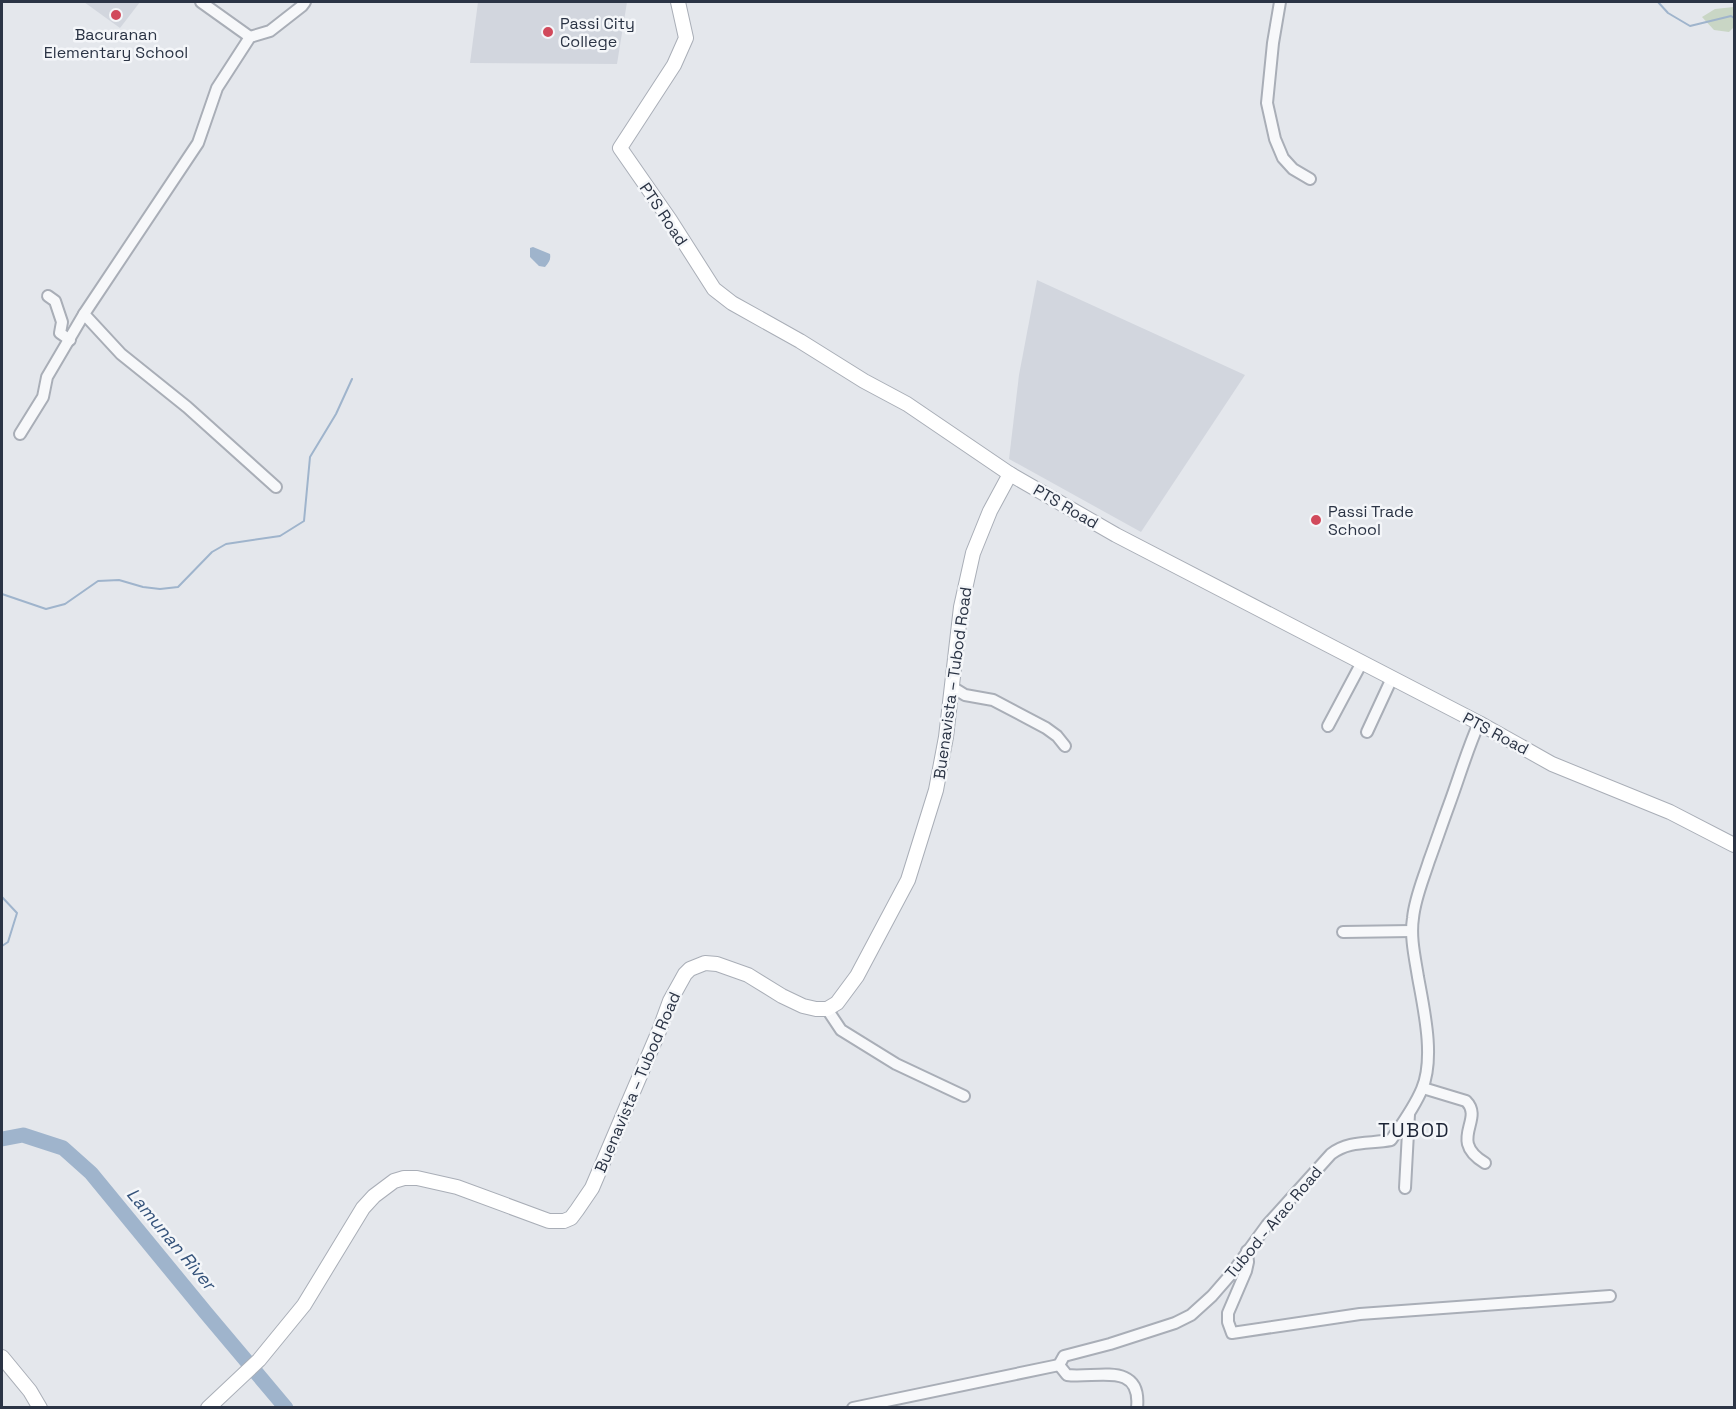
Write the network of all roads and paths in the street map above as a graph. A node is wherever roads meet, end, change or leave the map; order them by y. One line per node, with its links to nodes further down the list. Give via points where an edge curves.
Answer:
1 (201, 2): 5 (street)
2 (305, 2): 5 (street, via 270,31)
3 (678, 2): 11 (main road, PTS Road, via 686,38 674,65 620,148 714,289 907,404)
4 (1280, 2): 6 (street, via 1267,103 1283,158)
5 (250, 37): 8 (street, via 217,88 198,143)
6 (1310, 179)
7 (48, 296): 9 (street, via 55,301 62,322 60,333)
8 (84, 314): 9 (street); 12 (street, via 121,354)
9 (70, 340): 10 (street)
10 (20, 434)
11 (1010, 474): 13 (main road, PTS Road, via 1126,540); 15 (main road, Buenavista – Tubod Road, via 973,553 961,607)
12 (276, 487)
13 (1361, 663): 14 (main road, PTS Road); 17 (street)
14 (1392, 678): 16 (main road, PTS Road); 18 (street)
15 (952, 687): 19 (street, via 965,695 993,700 1057,736); 23 (main road, Buenavista – Tubod Road, via 936,790 908,880 857,976 837,1003)
16 (1479, 723): 20 (main road, PTS Road, via 1552,764 1670,813); 21 (street, Tubod - Arac Road, via 1420,887)
17 (1328, 726)
18 (1366, 732)
19 (1065, 746)
20 (1734, 845)
21 (1412, 931): 22 (street); 24 (street, Tubod - Arac Road, via 1427,1042)
22 (1343, 932)
23 (827, 1009): 25 (street, via 841,1030 896,1064); 33 (main road, Buenavista – Tubod Road, via 803,1006 730,967 705,963 690,969 670,1001 592,1188 571,1218 549,1221 436,1181 394,1181 363,1208 304,1305 259,1360)
24 (1423, 1088): 26 (street, Tubod - Arac Road); 27 (street, via 1471,1106 1468,1149)
25 (964, 1096)
26 (1409, 1114): 28 (street); 29 (street, Tubod - Arac Road, via 1391,1140 1353,1143 1331,1154)
27 (1485, 1163)
28 (1405, 1188)
29 (1247, 1251): 30 (street, via 1246,1270 1228,1313 1232,1333 1360,1314); 32 (street, Tubod - Arac Road, via 1212,1296 1191,1315 1064,1356)
30 (1610, 1296)
31 (2, 1357): 34 (main road)
32 (1059, 1365): 35 (street, Tubod - Arac Road); 36 (street, via 1067,1375 1122,1376 1133,1383)
33 (212, 1404)
34 (40, 1407)
35 (853, 1407)
36 (1137, 1407)

